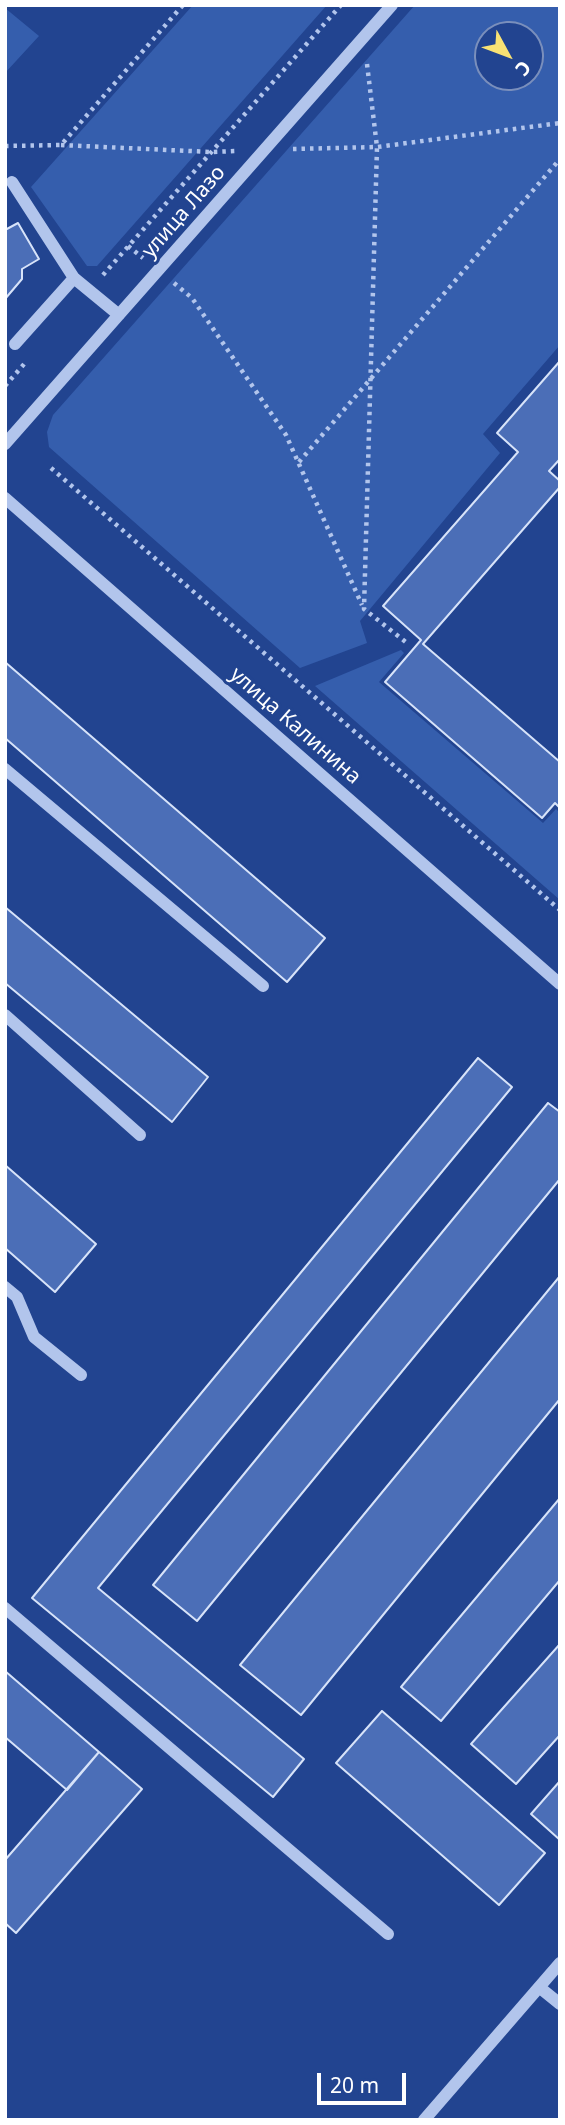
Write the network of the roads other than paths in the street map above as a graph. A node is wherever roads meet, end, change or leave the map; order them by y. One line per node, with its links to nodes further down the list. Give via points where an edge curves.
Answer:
1 (392, 5): 4 (street, улица Лазо)
2 (12, 182): 3 (street)
3 (74, 278): 4 (street); 5 (street)
4 (119, 315): 6 (street, улица Лазо)
5 (15, 344)
6 (5, 444)
7 (5, 498): 9 (street, улица Калинина)
8 (5, 769): 10 (street)
9 (560, 984)
10 (263, 986)
11 (5, 1015): 12 (street)
12 (140, 1135)
13 (5, 1287): 14 (street, via 17,1297 34,1337)
14 (81, 1376)
15 (5, 1608): 16 (street)
16 (388, 1934)
17 (560, 1963): 18 (street)
18 (539, 1987): 19 (street); 20 (street)
19 (560, 2004)
20 (424, 2120)

